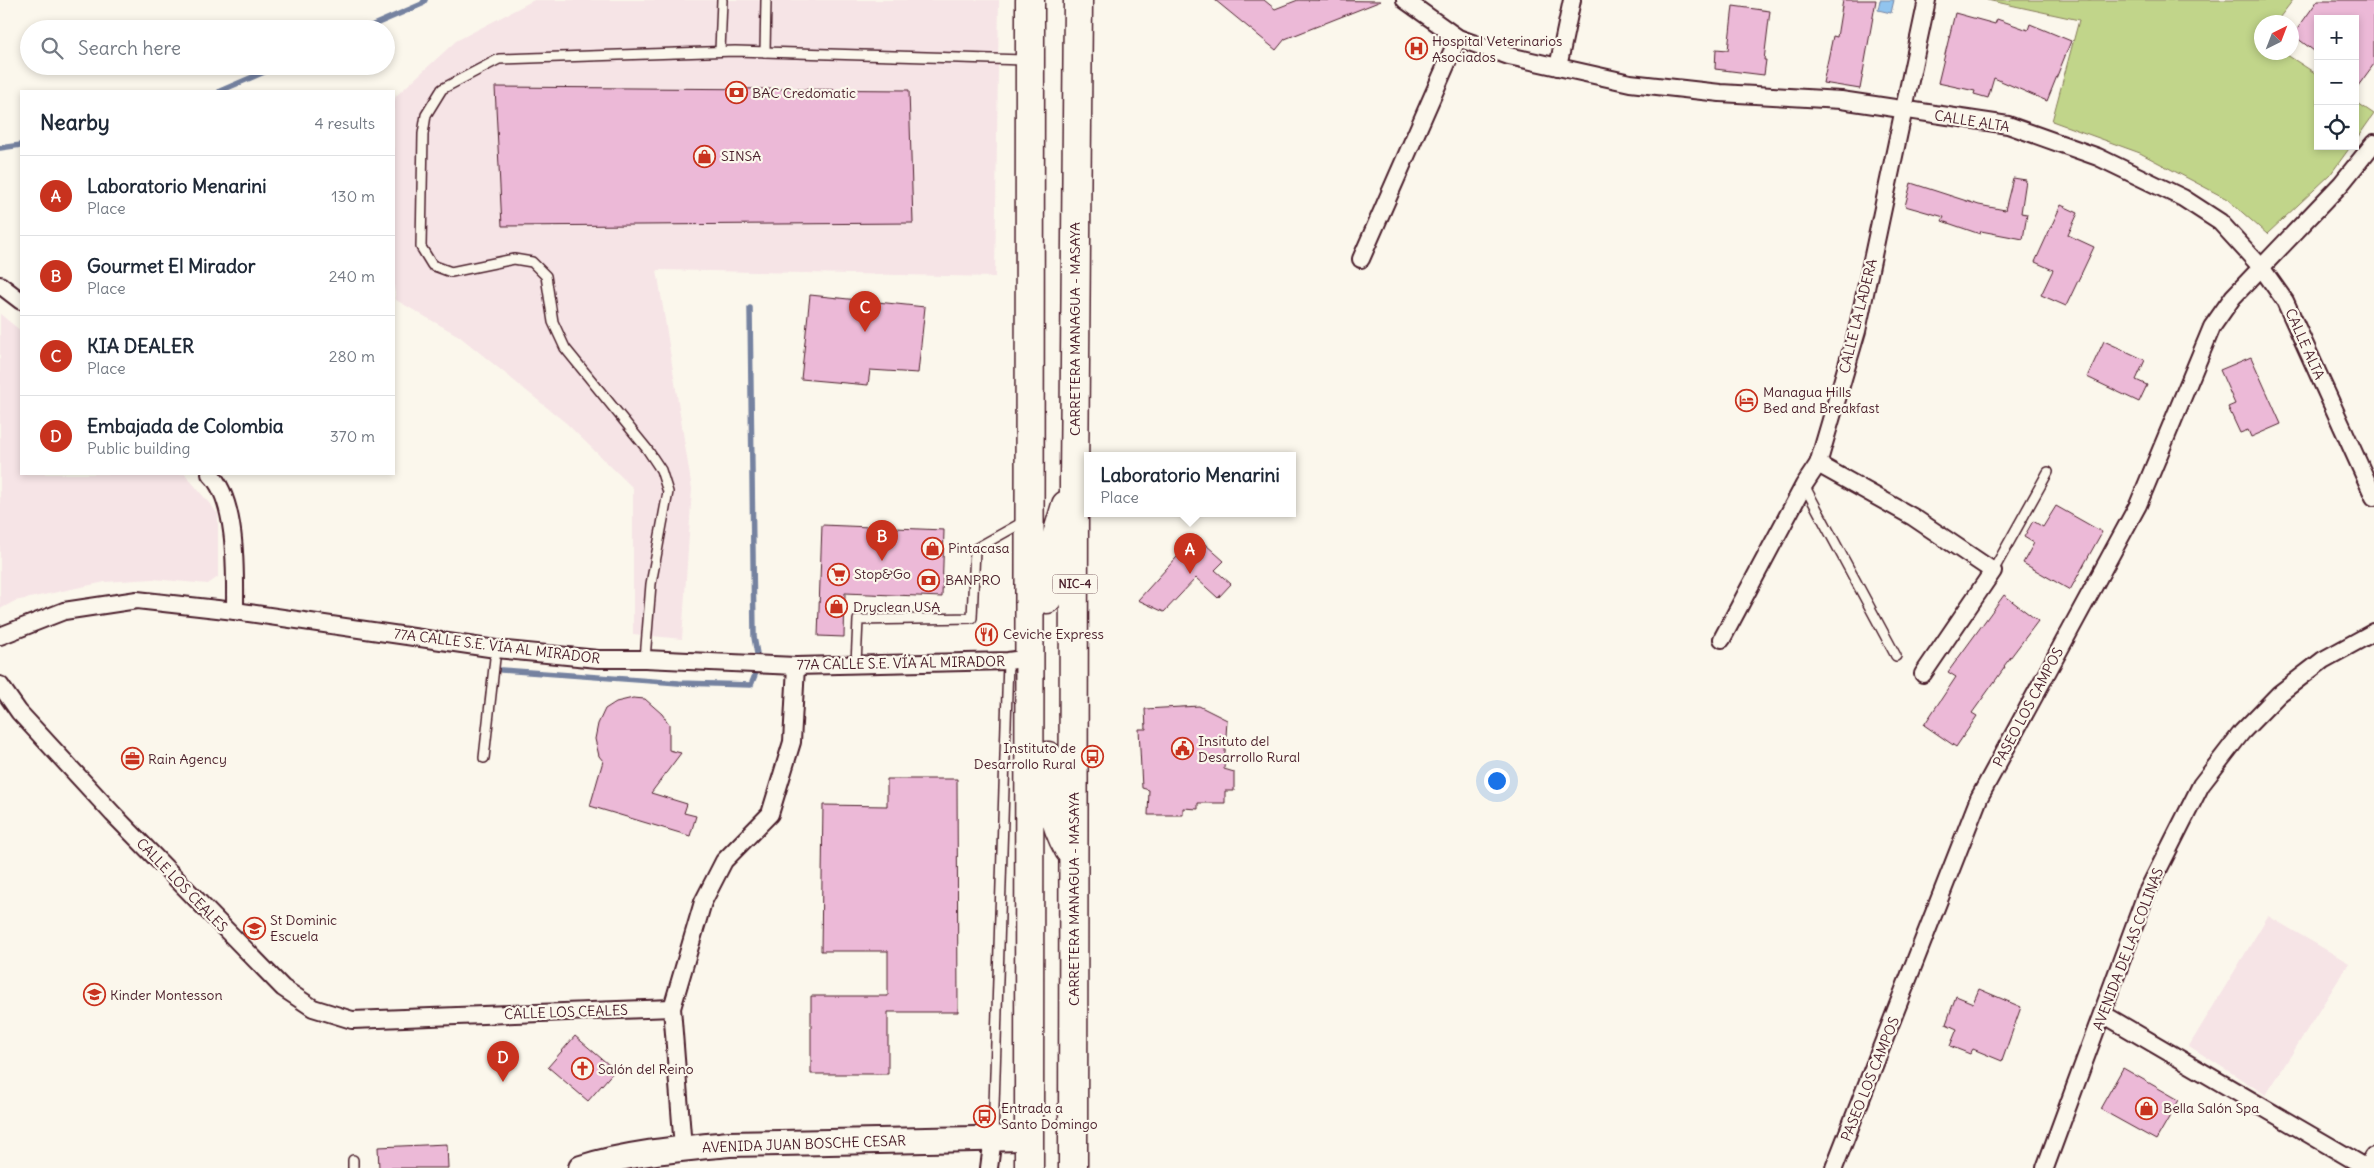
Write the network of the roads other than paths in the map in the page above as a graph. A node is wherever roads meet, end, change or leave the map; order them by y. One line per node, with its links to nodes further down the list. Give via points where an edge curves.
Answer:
1 (722, 0): 9 (lane)
2 (766, 0): 10 (lane)
3 (1030, 0): 11 (highway)
4 (1078, 0): 22 (highway, CARRETERA MANAGUA - MASAYA / NIC-4)
5 (1405, 0): 8 (street, CALLE ALTA)
6 (1572, 0): 12 (street)
7 (1927, 0): 13 (street, CALLE LA LADERA)
8 (1458, 38): 12 (street, CALLE ALTA, via 1509,56); 15 (street)
9 (720, 51): 10 (lane); 33 (lane, via 499,59 442,89 426,115 423,134 421,247 432,265 451,272 514,259 532,262 546,276 554,322 565,348 661,470 668,492 651,584)
10 (765, 52): 11 (lane)
11 (1030, 60): 25 (highway)
12 (1558, 67): 13 (street, CALLE ALTA, via 1630,83 1720,93 1841,100)
13 (1903, 110): 16 (street, CALLE ALTA, via 2008,125 2098,157 2183,198 2220,222); 19 (street, CALLE LA LADERA, via 1857,331)
14 (2374, 143): 16 (street, PASEO LOS CAMPOS, via 2341,184)
15 (1361, 259)
16 (2261, 267): 24 (street, CALLE ALTA, via 2285,301); 51 (street, PASEO LOS CAMPOS, via 2233,297 2212,327 2138,505 1979,798)
17 (0, 285): 18 (street)
18 (20, 300)
19 (1818, 464): 23 (street, CALLE LA LADERA); 26 (street, via 1914,517)
20 (2048, 472): 26 (lane)
21 (211, 475): 27 (street, via 230,517)
22 (1074, 481): 34 (highway, via 1048,564 1044,642); 40 (highway, CARRETERA MANAGUA - MASAYA / NIC-4)
23 (1804, 485): 30 (street, CALLE LA LADERA); 32 (lane)
24 (2374, 497)
25 (1029, 518): 34 (highway); 35 (lane, via 976,549 972,618 858,620)
26 (1993, 570): 37 (street)
27 (235, 611): 29 (street, 77A CALLE S.E. VÍA AL MIRADOR, via 137,600 64,611); 31 (street, 77A CALLE S.E. VÍA AL MIRADOR)
28 (2374, 632): 42 (street, AVENIDA DE LAS COLINAS, via 2323,660 2280,694 2242,732 2201,785 2146,894)
29 (0, 636)
30 (1722, 639)
31 (496, 649): 33 (street, 77A CALLE S.E. VÍA AL MIRADOR, via 598,659); 39 (lane)
32 (1896, 656)
33 (645, 659): 36 (street, 77A CALLE S.E. VÍA AL MIRADOR)
34 (1020, 660): 35 (street, 77A CALLE S.E. VÍA AL MIRADOR); 40 (highway, via 1045,688 1048,790 1061,837); 43 (lane); 44 (highway)
35 (856, 664): 36 (street, 77A CALLE S.E. VÍA AL MIRADOR)
36 (796, 666): 41 (street, via 792,742 770,814 724,861 703,902)
37 (1923, 674)
38 (0, 685): 41 (street, CALLE LOS CEALES, via 19,712 113,814 283,988 314,1008 352,1020)
39 (484, 758)
40 (1074, 858): 50 (highway, CARRETERA MANAGUA - MASAYA / NIC-4)
41 (672, 1008): 45 (street)
42 (2103, 1014): 52 (street, AVENIDA DE LAS COLINAS); 53 (street)
43 (993, 1138): 44 (street, AVENIDA JUAN BOSCHE CESAR); 45 (street, AVENIDA JUAN BOSCHE CESAR, via 729,1144); 48 (street)
44 (1029, 1138): 49 (highway)
45 (683, 1148): 47 (street, AVENIDA JUAN BOSCHE CESAR, via 605,1160)
46 (2374, 1156): 53 (street)
47 (581, 1168)
48 (989, 1168)
49 (1029, 1168)
50 (1073, 1168)
51 (1834, 1168)
52 (2045, 1168)
53 (2367, 1168)

